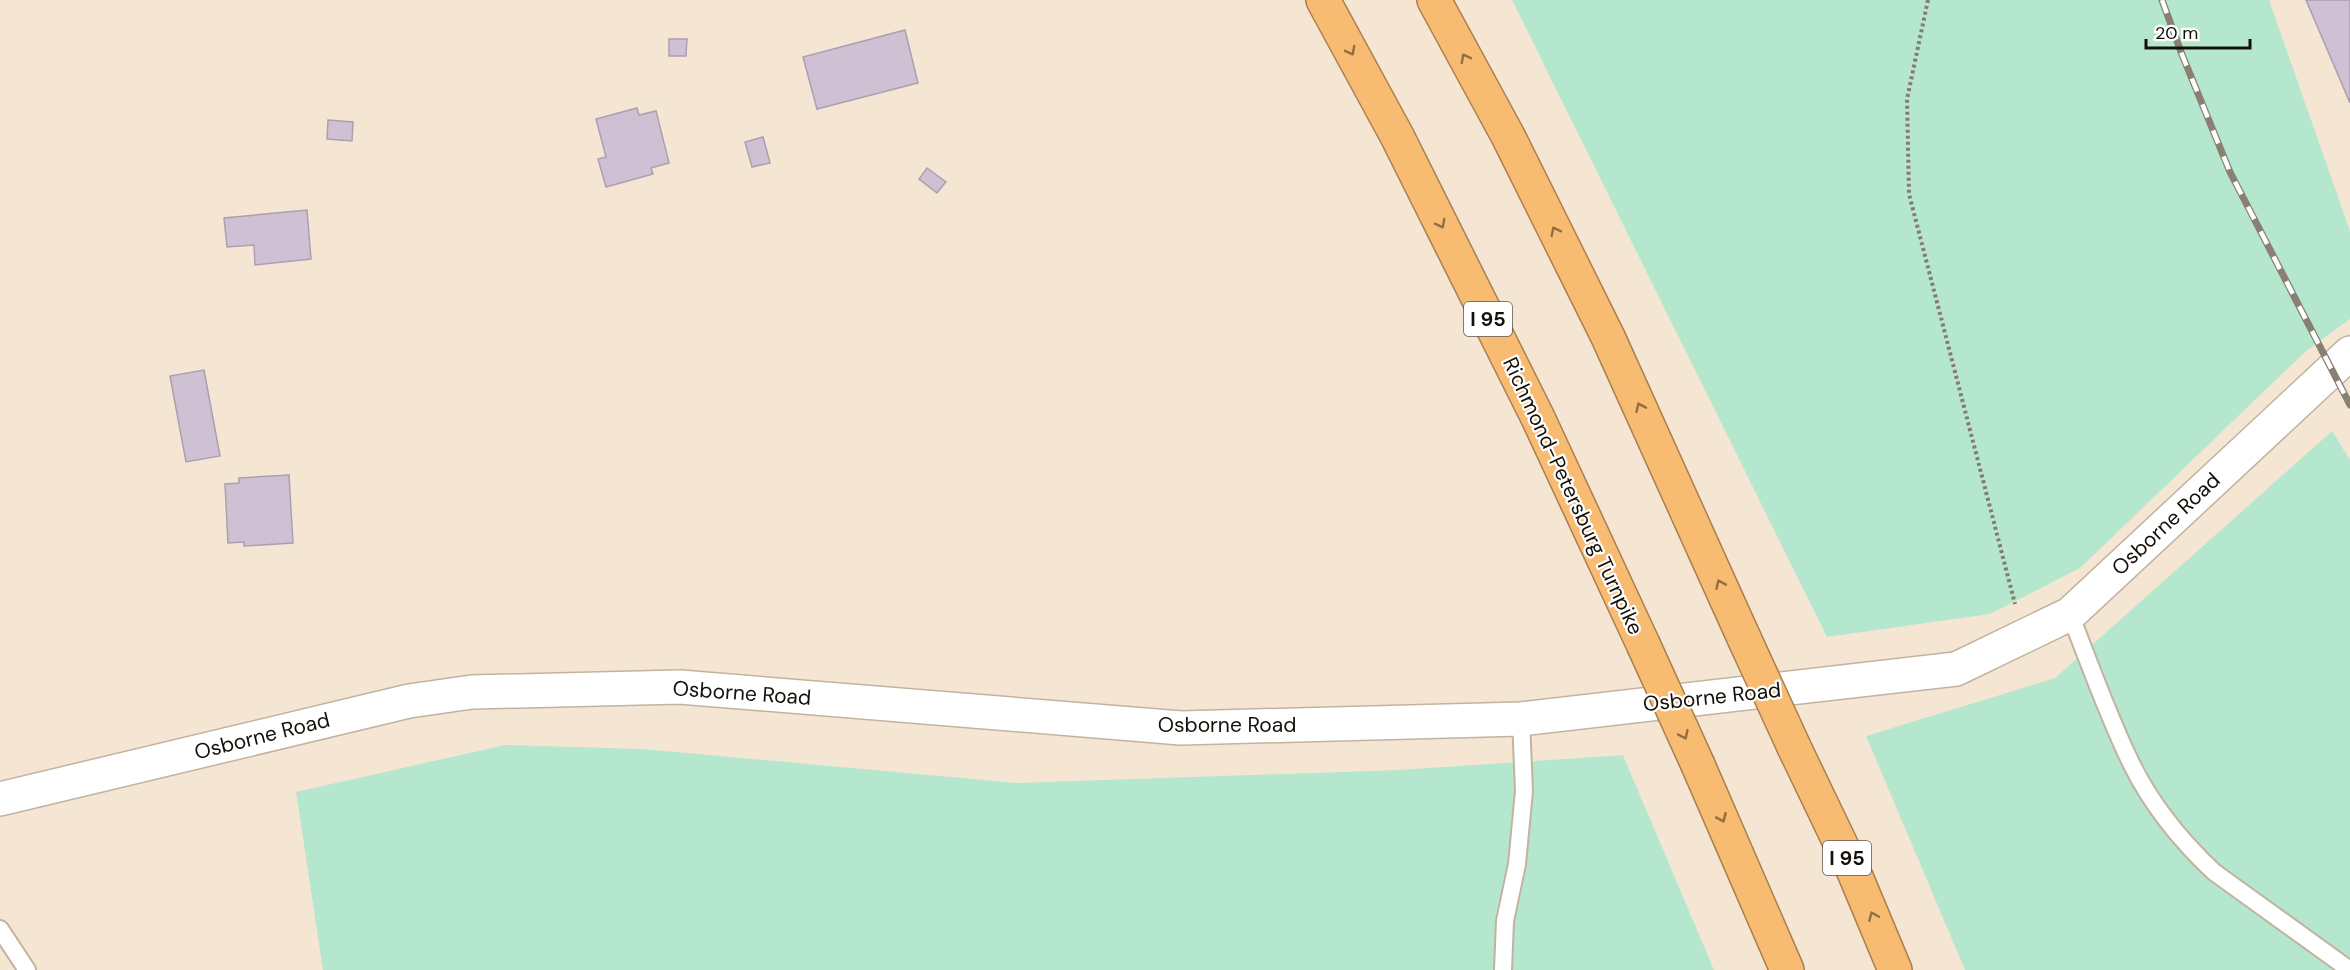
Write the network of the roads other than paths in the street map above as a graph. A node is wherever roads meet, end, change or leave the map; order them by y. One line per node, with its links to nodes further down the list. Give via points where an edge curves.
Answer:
1 (1323, 0): 10 (highway, Richmond-Petersburg Turnpike / I 95, one-way to 10, bridge, via 1538,418 1698,765)
2 (1434, 0): 11 (highway, I 95, one-way to 2, bridge, via 1854,872 1608,337 1508,136)
3 (2350, 353): 4 (street, Osborne Road)
4 (2070, 614): 5 (street, Osborne Road, via 1956,669); 12 (lane, via 2131,763 2160,812 2214,872)
5 (1521, 719): 6 (street, Osborne Road, via 1182,728 680,687 472,692 409,701); 9 (lane, via 1524,791)
6 (0, 799)
7 (0, 929): 8 (lane)
8 (27, 970)
9 (1503, 970)
10 (1787, 970)
11 (1895, 970)
12 (2350, 970)

